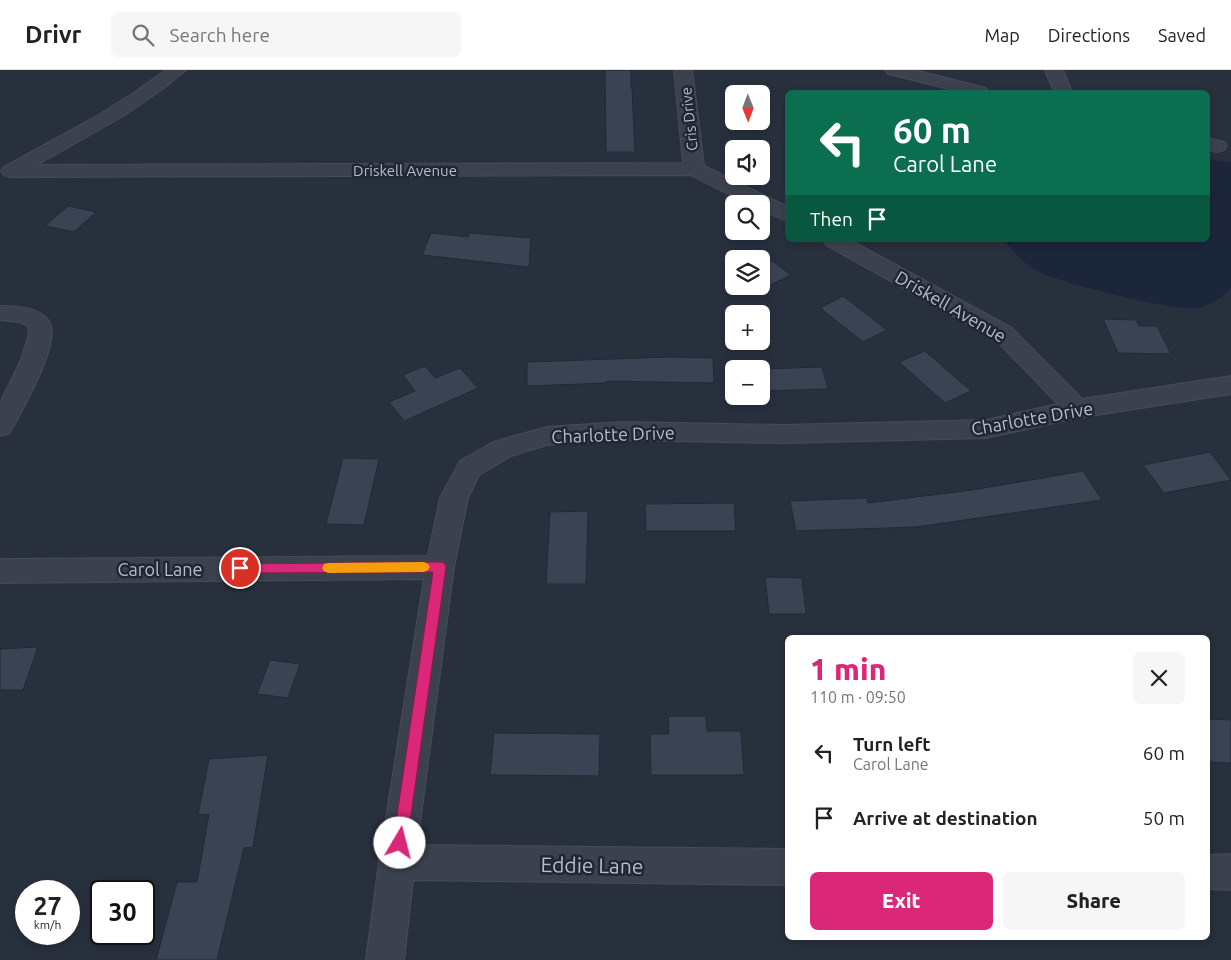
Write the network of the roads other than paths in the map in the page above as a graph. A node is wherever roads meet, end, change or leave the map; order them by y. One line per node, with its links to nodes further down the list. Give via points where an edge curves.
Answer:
1 (177, 70): 8 (street, via 147,95)
2 (683, 70): 7 (street, Cris Drive)
3 (894, 70): 5 (street)
4 (1054, 70): 6 (street)
5 (972, 90)
6 (1062, 90)
7 (694, 169): 8 (street, Driskell Avenue); 9 (street, Driskell Avenue)
8 (6, 174)
9 (785, 213)
10 (838, 242): 13 (street, Driskell Avenue, via 1004,334)
11 (0, 313): 14 (street, via 32,318 41,333 33,360)
12 (1231, 385): 13 (street, Charlotte Drive)
13 (1077, 409): 15 (street, Charlotte Drive, via 986,430 784,434 622,431 548,436 502,449 469,468 454,498)
14 (0, 427)
15 (440, 567): 16 (street, Carol Lane); 17 (street, Charlotte Drive)
16 (0, 570)
17 (397, 862): 18 (street, Eddie Lane); 21 (street, Charlotte Drive)
18 (785, 867)
19 (1210, 872): 20 (street)
20 (1231, 872)
21 (385, 960)

